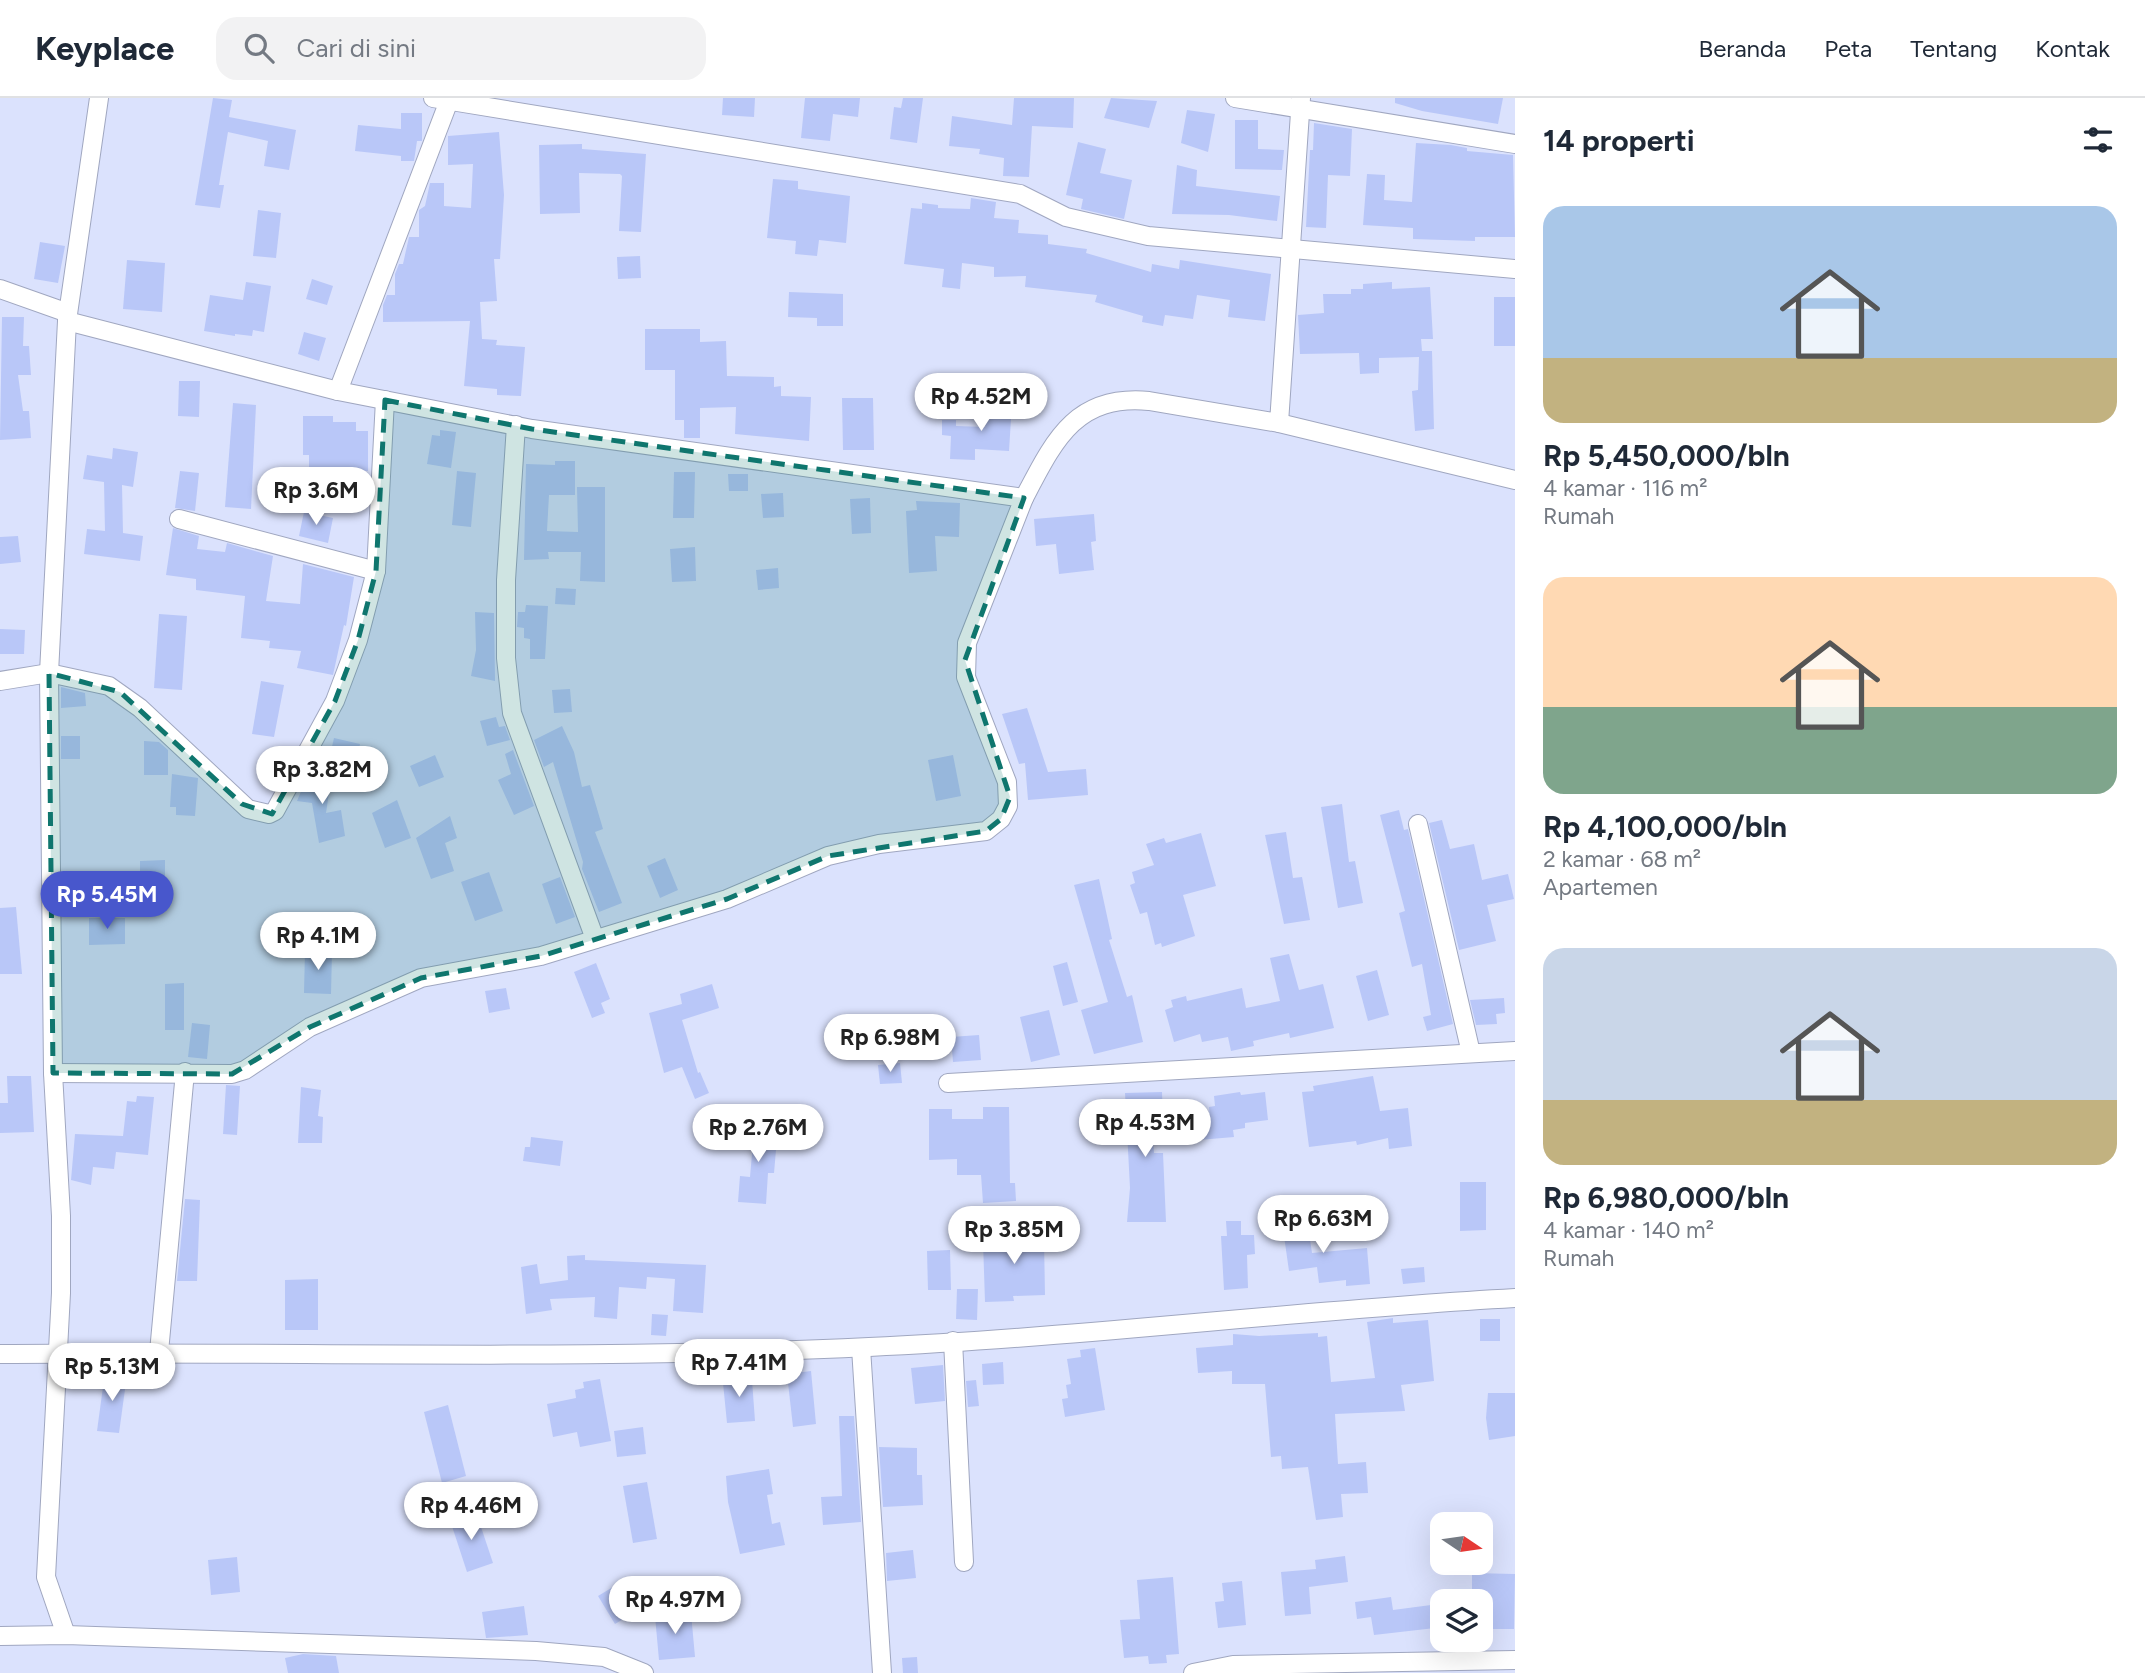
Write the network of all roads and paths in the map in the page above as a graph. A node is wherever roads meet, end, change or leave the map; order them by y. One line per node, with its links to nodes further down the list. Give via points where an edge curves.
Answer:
1 (99, 98): 9 (street)
2 (1235, 98): 4 (street)
3 (444, 99): 6 (street, via 1020,194 1066,217 1112,230); 10 (street)
4 (1300, 102): 5 (street); 6 (street)
5 (1515, 144)
6 (1289, 248): 7 (street); 12 (street)
7 (1515, 269)
8 (0, 289): 9 (street)
9 (67, 317): 10 (street); 18 (street)
10 (338, 391): 11 (street)
11 (385, 400): 13 (street); 17 (street)
12 (1279, 423): 14 (street); 15 (street, via 1149,401 1104,404 1066,426)
13 (516, 425): 15 (street); 21 (street, via 506,580 506,658 512,713)
14 (1515, 480)
15 (1024, 498): 21 (street, via 967,643 965,660 966,677 1007,782 1008,806 1001,820 986,831 879,844 828,856 727,899)
16 (179, 519): 17 (street)
17 (376, 571): 18 (street, via 358,640 335,701 282,802 269,814 242,804 120,692)
18 (49, 673): 19 (street); 25 (street)
19 (0, 681)
20 (1418, 824): 23 (street)
21 (595, 939): 24 (street, via 541,956 421,978 310,1027 245,1070 219,1075)
22 (1515, 1051): 23 (street)
23 (1471, 1054): 26 (street)
24 (186, 1072): 25 (street); 30 (street)
25 (53, 1073): 32 (street, via 61,1216)
26 (948, 1083)
27 (1515, 1298): 28 (street)
28 (953, 1341): 29 (street); 33 (street)
29 (861, 1348): 30 (street, via 523,1354); 38 (street)
30 (159, 1352): 32 (street)
31 (0, 1354): 32 (street)
32 (57, 1354): 34 (street, via 46,1577)
33 (964, 1562)
34 (66, 1635): 35 (street); 37 (street, via 536,1651 604,1657)
35 (0, 1636)
36 (1515, 1660): 39 (street, via 1233,1665)
37 (644, 1673)
38 (882, 1673)
39 (1193, 1673)

